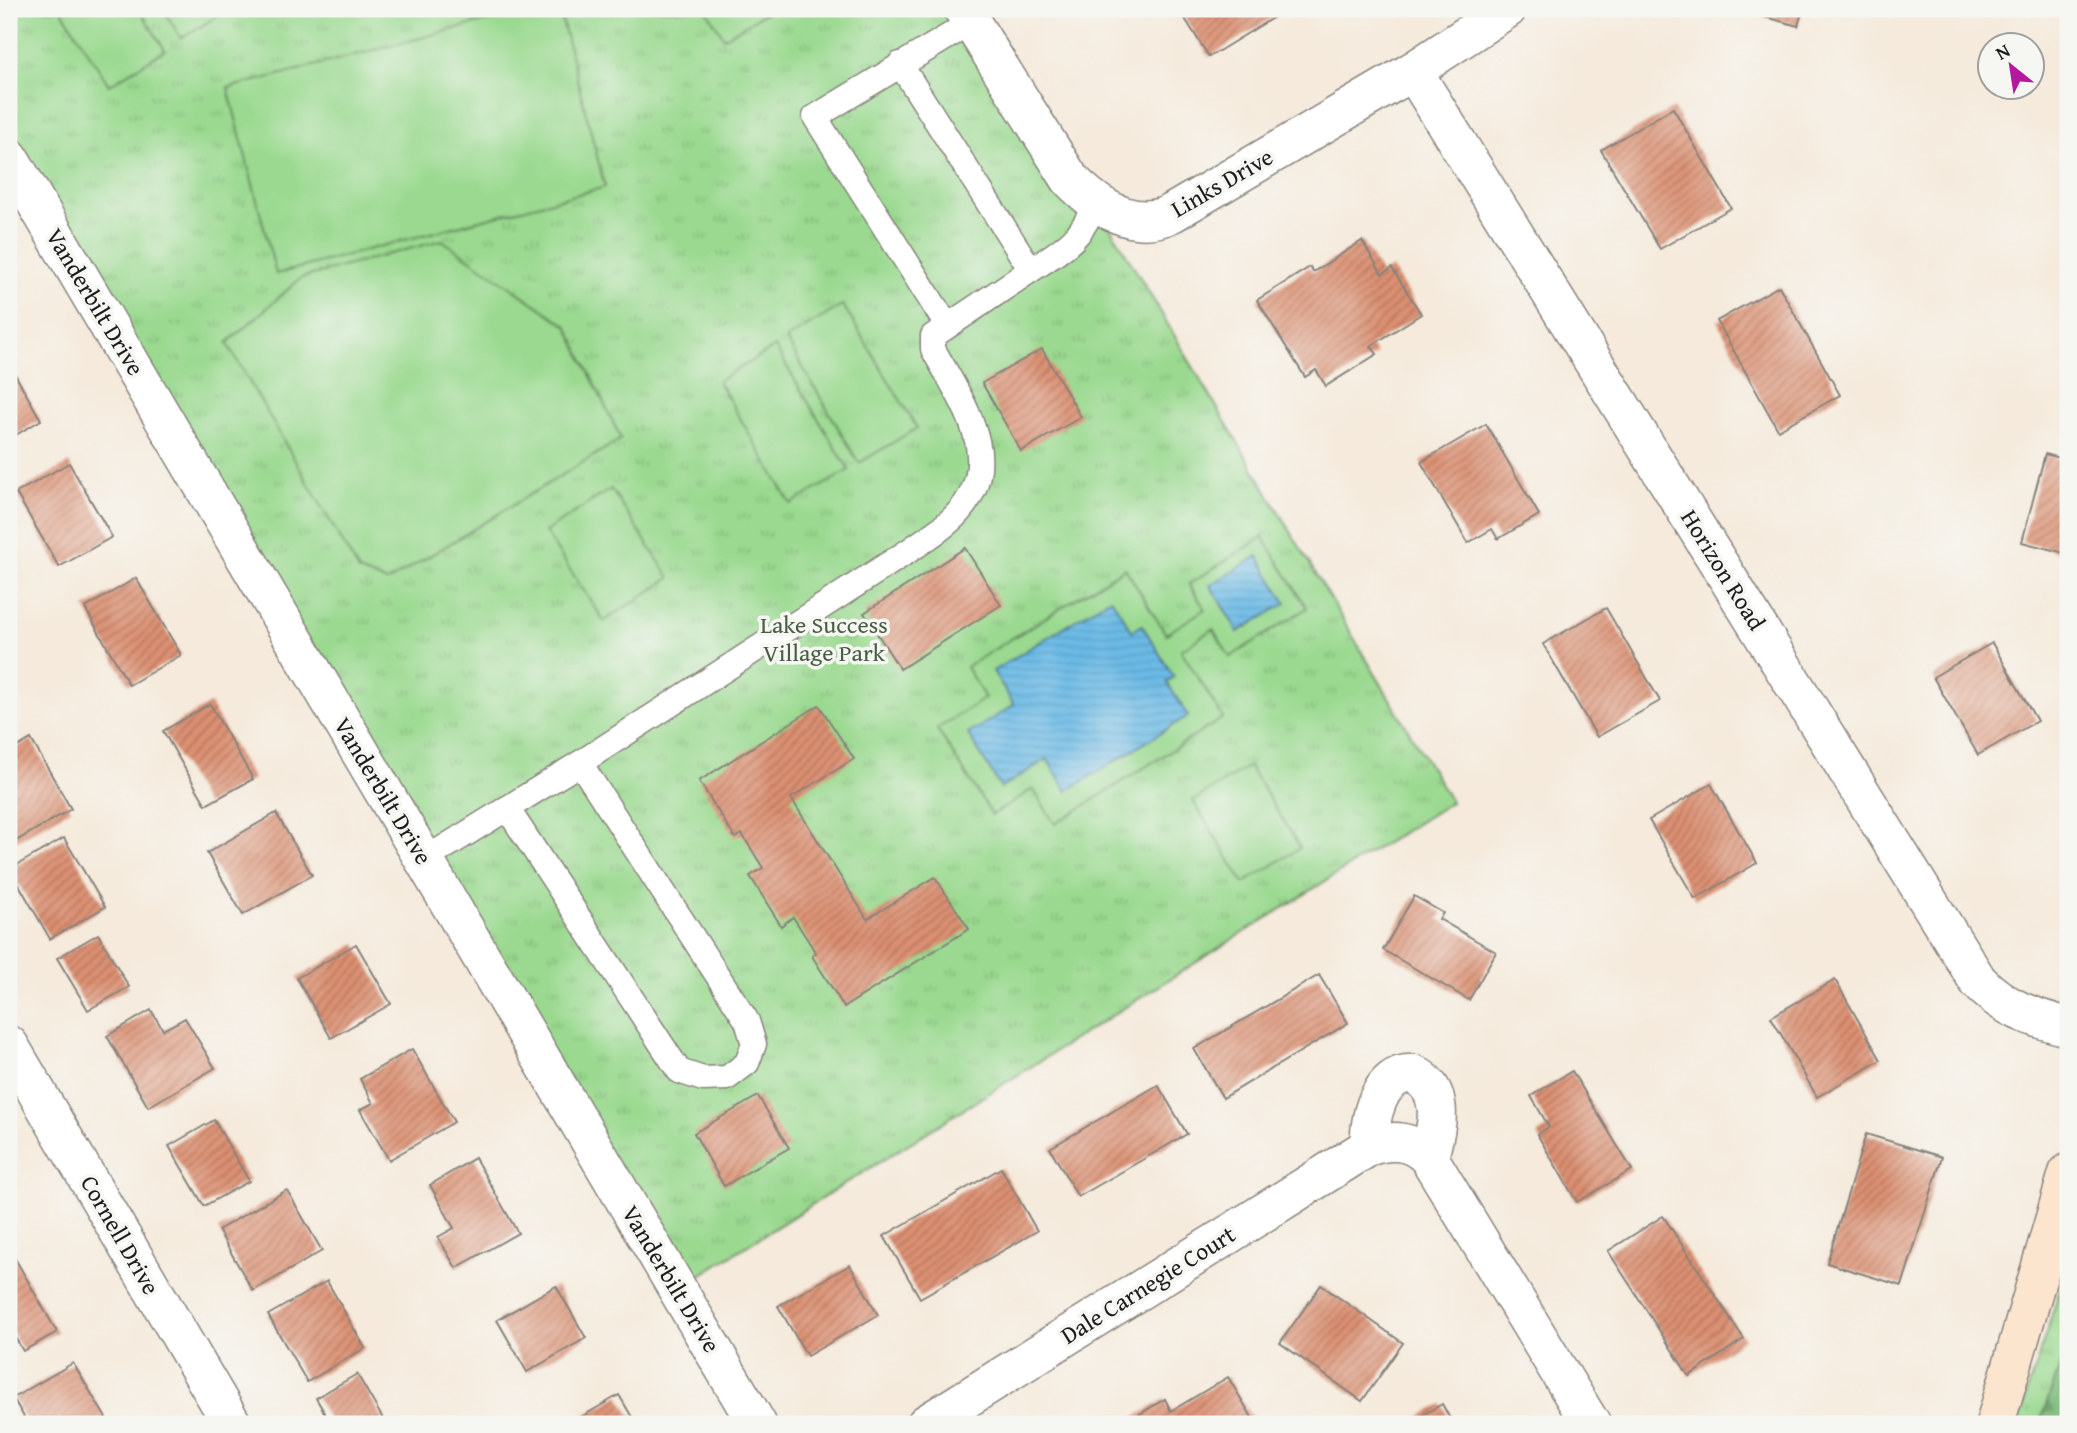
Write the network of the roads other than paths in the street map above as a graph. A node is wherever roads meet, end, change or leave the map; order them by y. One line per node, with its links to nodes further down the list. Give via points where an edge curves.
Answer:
1 (1507, 9): 4 (street, Links Drive)
2 (968, 15): 3 (lane); 6 (street, Links Drive, via 1064,170)
3 (900, 64): 7 (lane); 8 (lane, via 815,117)
4 (1413, 71): 6 (street, Links Drive, via 1164,218 1128,219); 12 (street, Horizon Road, via 1978,981 2000,1003)
5 (9, 157): 11 (street, Vanderbilt Drive)
6 (1096, 201): 7 (lane, via 1074,242)
7 (1031, 270): 8 (lane)
8 (946, 324): 9 (lane, via 933,335 933,349 973,422 981,448 977,481 957,514 913,548)
9 (580, 763): 10 (lane); 10 (lane, via 747,1021 754,1044 747,1063 727,1078 703,1079 679,1071)
10 (507, 808): 11 (lane)
11 (424, 860): 18 (street, Vanderbilt Drive)
12 (2068, 1027)
13 (9, 1045): 17 (street, Cornell Drive)
14 (1370, 1146): 15 (street, Dale Carnegie Court, via 1404,1143); 15 (street, via 1368,1129 1379,1098 1398,1077 1414,1074 1427,1084 1439,1111); 19 (street, Dale Carnegie Court)
15 (1429, 1158): 20 (street)
16 (2068, 1173): 21 (main road)
17 (232, 1424)
18 (757, 1424)
19 (926, 1424)
20 (1591, 1424)
21 (1994, 1424)

